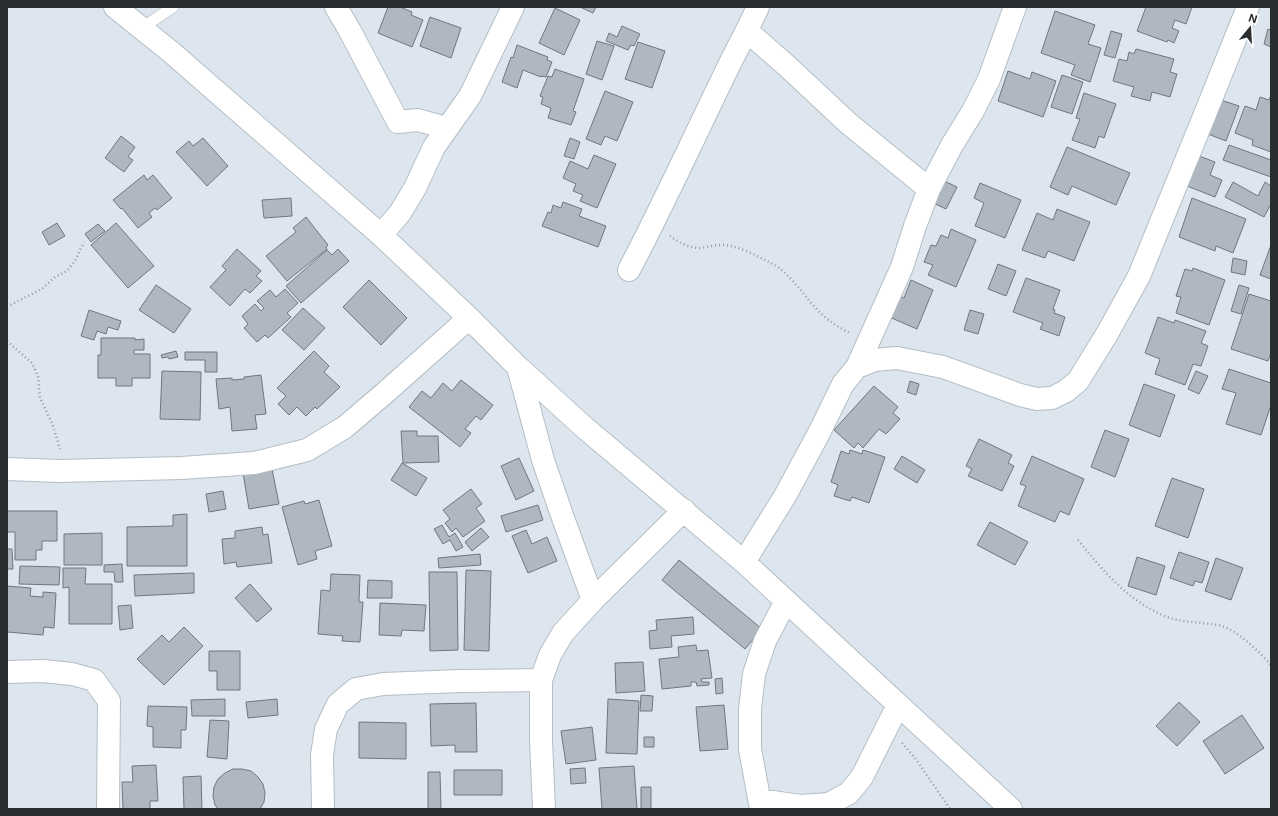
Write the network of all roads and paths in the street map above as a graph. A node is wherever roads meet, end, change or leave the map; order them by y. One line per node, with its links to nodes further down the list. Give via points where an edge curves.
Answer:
1 (115, 7): 8 (street)
2 (173, 7): 8 (lane)
3 (336, 7): 10 (street, via 398,122 418,120)
4 (513, 7): 10 (street, via 470,96)
5 (758, 7): 9 (street)
6 (1015, 7): 11 (street, via 989,79)
7 (1248, 7): 20 (street, via 1138,276 1078,381 1052,398 1037,399 943,367 897,358 875,360)
8 (142, 28): 13 (street)
9 (747, 31): 11 (street, via 848,123); 12 (street)
10 (446, 128): 13 (street, via 400,213)
11 (929, 189): 18 (street, via 914,226 902,267)
12 (653, 224): 15 (street); 18 (path, via 686,245 698,248 715,245 740,248 773,264 786,273 825,318 851,333)
13 (381, 235): 17 (street)
14 (84, 242): 16 (path, via 67,271 55,277 42,290)
15 (629, 270)
16 (7, 307)
17 (469, 318): 21 (street); 23 (street, via 345,428 307,450 254,463 181,468 60,471)
18 (870, 339): 20 (street)
19 (7, 341): 22 (path, via 32,363 38,376 40,398 52,423)
20 (857, 367): 26 (street, via 844,384 785,496)
21 (518, 368): 24 (street, via 585,428); 27 (street, via 543,460)
22 (62, 455)
23 (7, 469)
24 (684, 510): 26 (street); 27 (street)
25 (1078, 540): 29 (path, via 1103,571 1144,606 1168,617 1220,626 1239,635)
26 (744, 562): 28 (street)
27 (593, 600): 31 (street, via 563,633 550,655)
28 (786, 601): 32 (street); 34 (street, via 765,641 754,674 750,709 750,749)
29 (1271, 665)
30 (7, 672): 35 (street, via 43,671 72,674 94,680 108,701)
31 (541, 680): 36 (street, via 383,684 356,689 338,704 326,729 322,755); 37 (street)
32 (898, 705): 33 (street); 39 (street)
33 (888, 726): 34 (street, via 862,777 849,793 829,804); 38 (path, via 915,758)
34 (760, 805)
35 (108, 809)
36 (323, 809)
37 (544, 809)
38 (950, 809)
39 (1011, 809)

